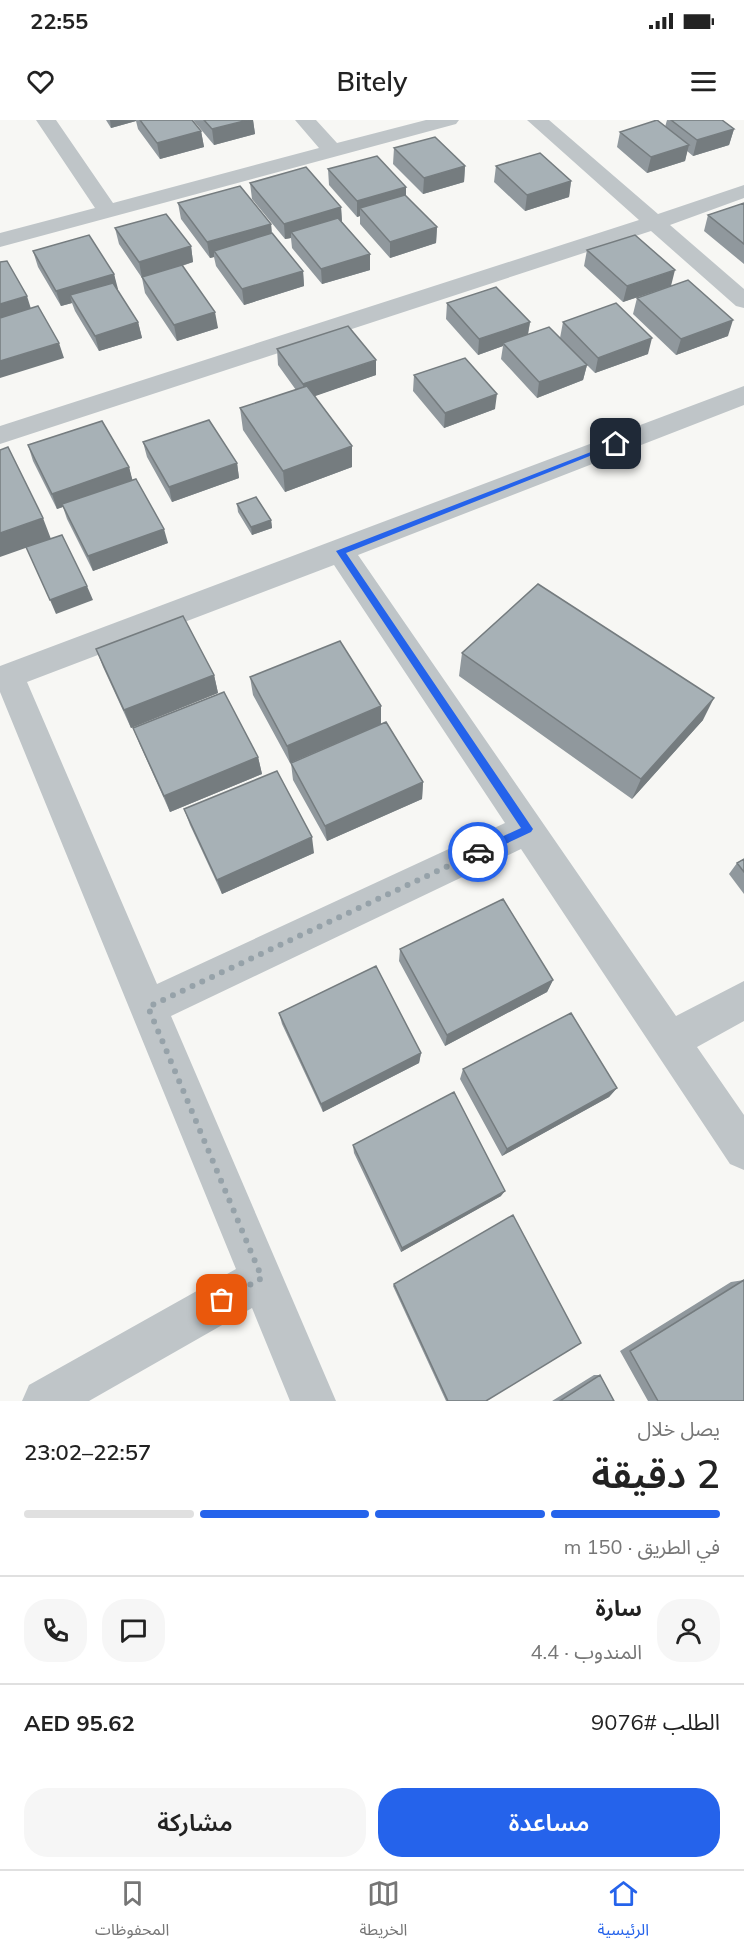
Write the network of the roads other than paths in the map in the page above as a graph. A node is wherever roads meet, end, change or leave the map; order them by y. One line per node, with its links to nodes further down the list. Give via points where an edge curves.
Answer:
1 (46, 120): 7 (street)
2 (306, 120): 5 (street)
3 (449, 120): 5 (street)
4 (537, 120): 8 (street)
5 (333, 151): 7 (street)
6 (744, 190): 8 (street)
7 (108, 212): 9 (street)
8 (653, 223): 10 (street); 12 (street)
9 (0, 240)
10 (744, 301)
11 (744, 395): 13 (street)
12 (0, 435)
13 (340, 551): 14 (street); 15 (street)
14 (4, 677): 17 (street)
15 (528, 829): 17 (street); 18 (street)
16 (744, 1000): 18 (street)
17 (148, 1007): 20 (street)
18 (670, 1041): 19 (street)
19 (744, 1150)
20 (262, 1278): 21 (street); 22 (street)
21 (45, 1401)
22 (313, 1401)

